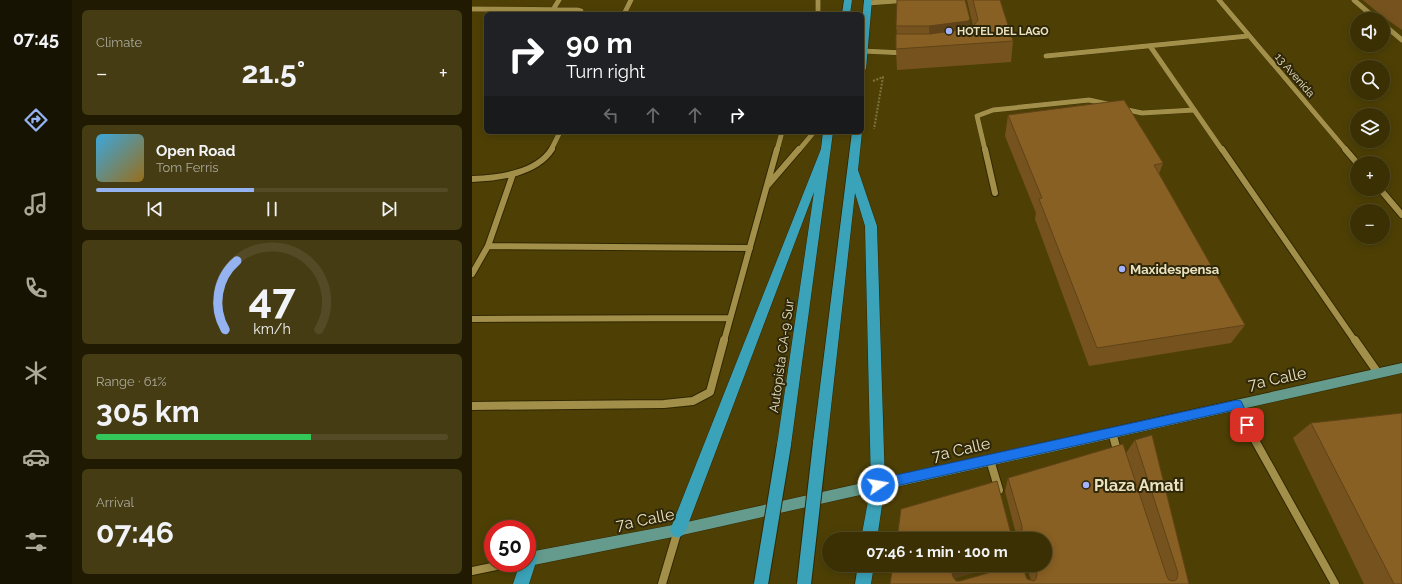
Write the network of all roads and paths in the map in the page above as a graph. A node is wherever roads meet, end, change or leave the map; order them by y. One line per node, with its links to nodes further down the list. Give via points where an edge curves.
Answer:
1 (559, 0): 11 (street)
2 (632, 0): 13 (street)
3 (818, 0): 9 (street)
4 (848, 0): 16 (highway)
5 (909, 0): 8 (street)
6 (1218, 0): 19 (street, 13 Avenida)
7 (1354, 0): 17 (street)
8 (868, 1): 22 (highway)
9 (817, 6): 14 (street); 15 (street)
10 (472, 9): 11 (street)
11 (552, 12): 12 (street)
12 (581, 12)
13 (625, 12)
14 (816, 12)
15 (818, 12)
16 (846, 12)
17 (1368, 12)
18 (1390, 30): 20 (street)
19 (1248, 36): 21 (street); 34 (street, 13 Avenida)
20 (1402, 40)
21 (1150, 46): 24 (street); 26 (street)
22 (864, 52): 23 (street)
23 (910, 52)
24 (1046, 56)
25 (883, 77): 27 (path)
26 (1194, 110): 39 (street, via 1142,113 1089,100 993,110 977,116); 48 (street)
27 (876, 112)
28 (559, 134): 36 (street, via 547,156)
29 (781, 134): 38 (street)
30 (812, 134): 38 (street)
31 (828, 134): 33 (highway, Autopista CA-9 Sur)
32 (857, 134): 35 (highway)
33 (826, 148): 56 (highway); 65 (highway, Autopista CA-9 Sur, bridge, via 784,445)
34 (1351, 156)
35 (853, 171): 54 (highway, via 871,226); 66 (highway, bridge)
36 (513, 174): 37 (street); 42 (street)
37 (472, 179)
38 (767, 187): 43 (street)
39 (995, 193)
40 (1386, 196): 41 (street)
41 (1402, 215)
42 (488, 246): 43 (street); 44 (street)
43 (750, 248): 45 (street)
44 (472, 274)
45 (730, 318): 46 (street); 50 (street, via 710,392 694,401 664,404)
46 (472, 319)
47 (1402, 368): 48 (main road, 7a Calle)
48 (1378, 373): 49 (main road, 7a Calle)
49 (1237, 404): 51 (main road, 7a Calle); 68 (street)
50 (472, 406)
51 (1112, 432): 52 (main road, 7a Calle); 53 (street)
52 (990, 460): 54 (main road, 7a Calle); 55 (street)
53 (1121, 466)
54 (878, 485): 56 (main road, 7a Calle); 57 (highway)
55 (1000, 496)
56 (678, 530): 58 (main road, 7a Calle); 64 (street)
57 (870, 532)
58 (536, 557)
59 (484, 569): 60 (street)
60 (472, 571)
61 (525, 572): 63 (highway)
62 (865, 572): 67 (highway)
63 (522, 584)
64 (662, 584)
65 (761, 584)
66 (804, 584)
67 (863, 584)
68 (1335, 584)

